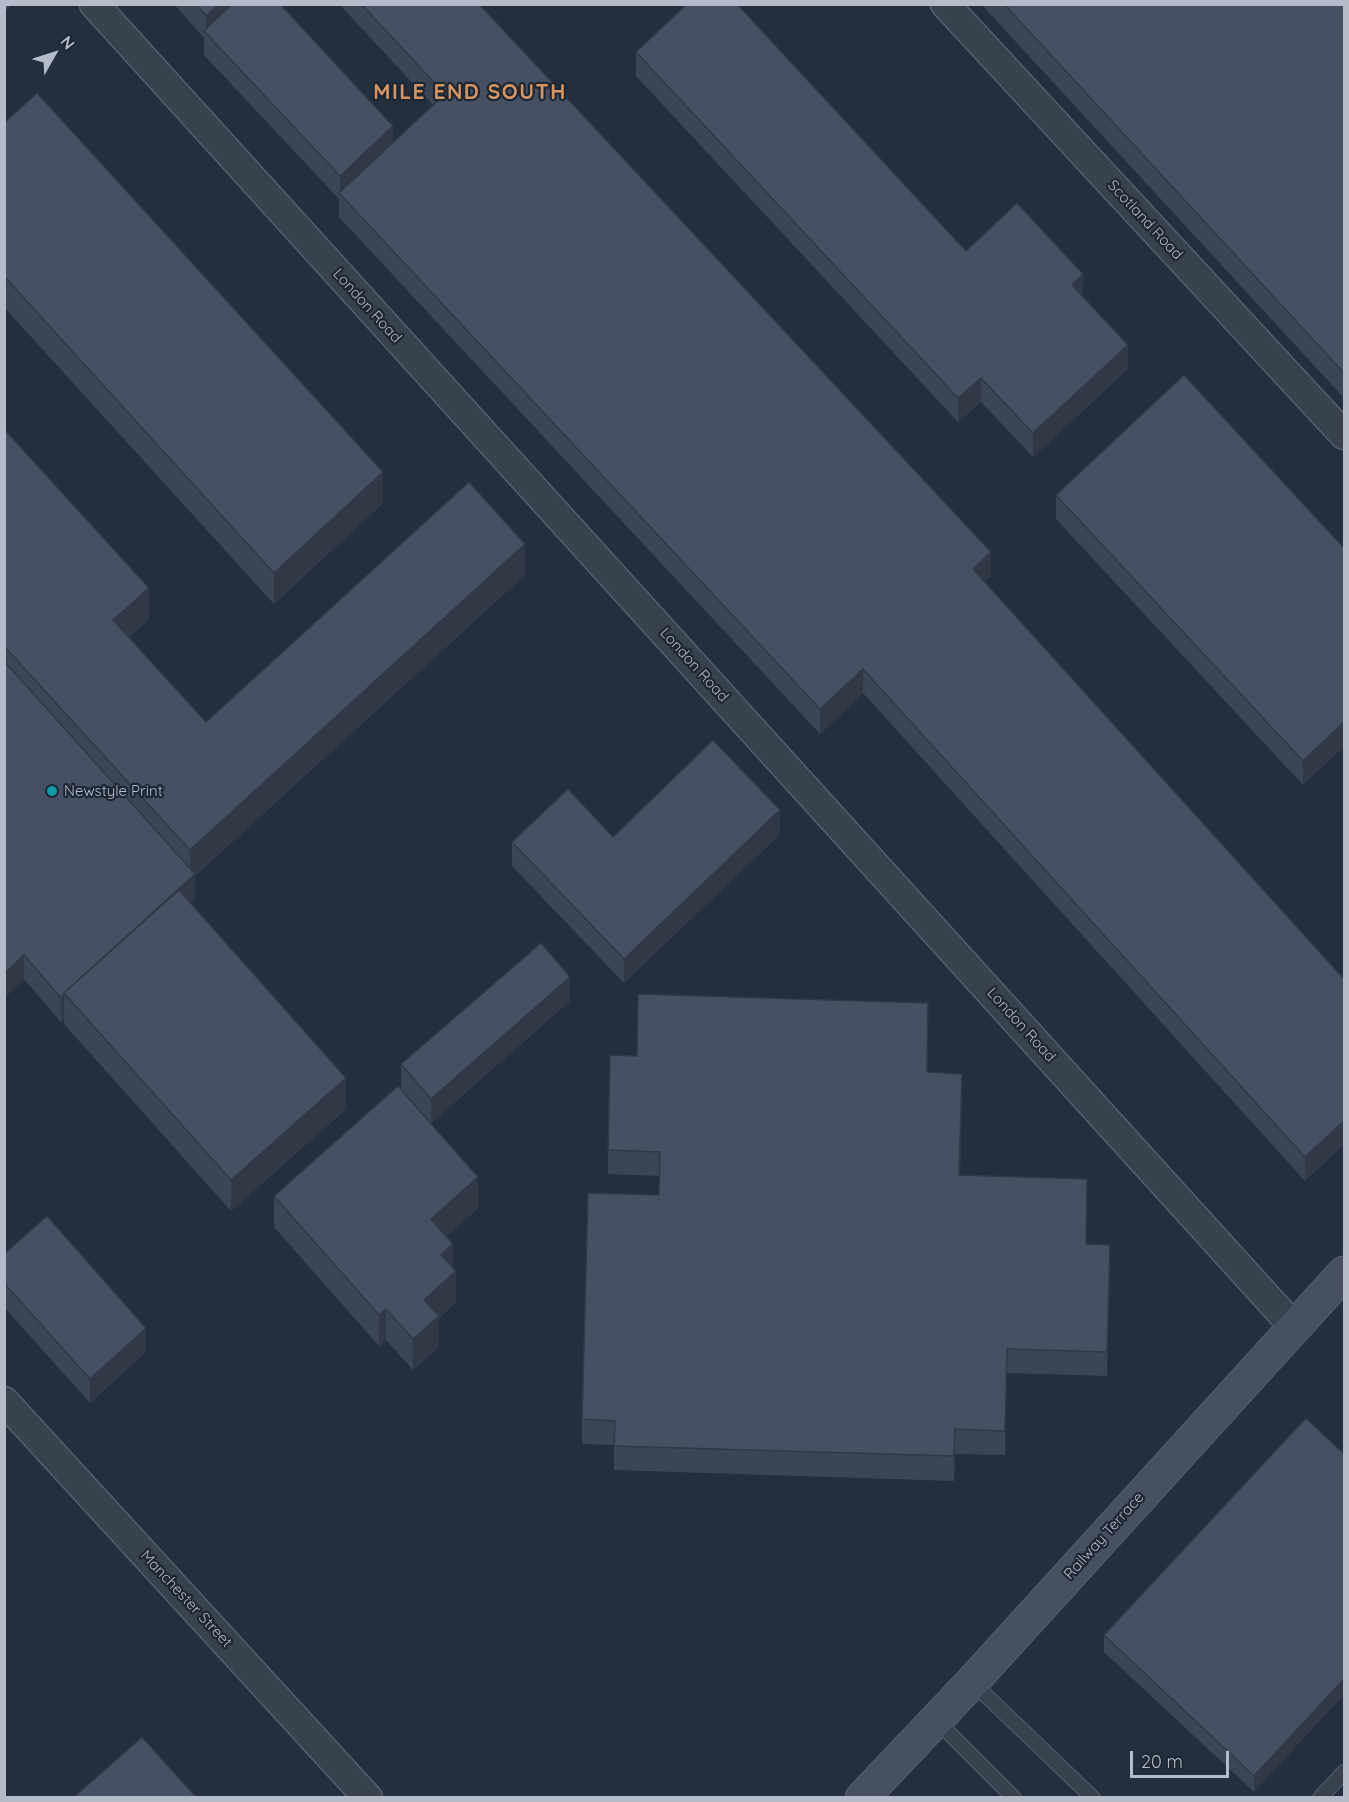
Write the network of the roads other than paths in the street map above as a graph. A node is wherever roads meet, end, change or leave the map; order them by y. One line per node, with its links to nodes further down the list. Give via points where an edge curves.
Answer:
1 (94, 4): 5 (street, London Road)
2 (945, 4): 3 (street, Scotland Road)
3 (1344, 435)
4 (1344, 1273): 5 (main road, Railway Terrace)
5 (1294, 1326): 7 (main road, Railway Terrace)
6 (4, 1401): 10 (street, Manchester Street)
7 (972, 1682): 8 (main road, Railway Terrace); 13 (lane)
8 (936, 1719): 11 (main road, Railway Terrace); 12 (lane)
9 (1344, 1772): 14 (lane)
10 (368, 1797)
11 (862, 1797)
12 (1014, 1797)
13 (1093, 1797)
14 (1320, 1797)

